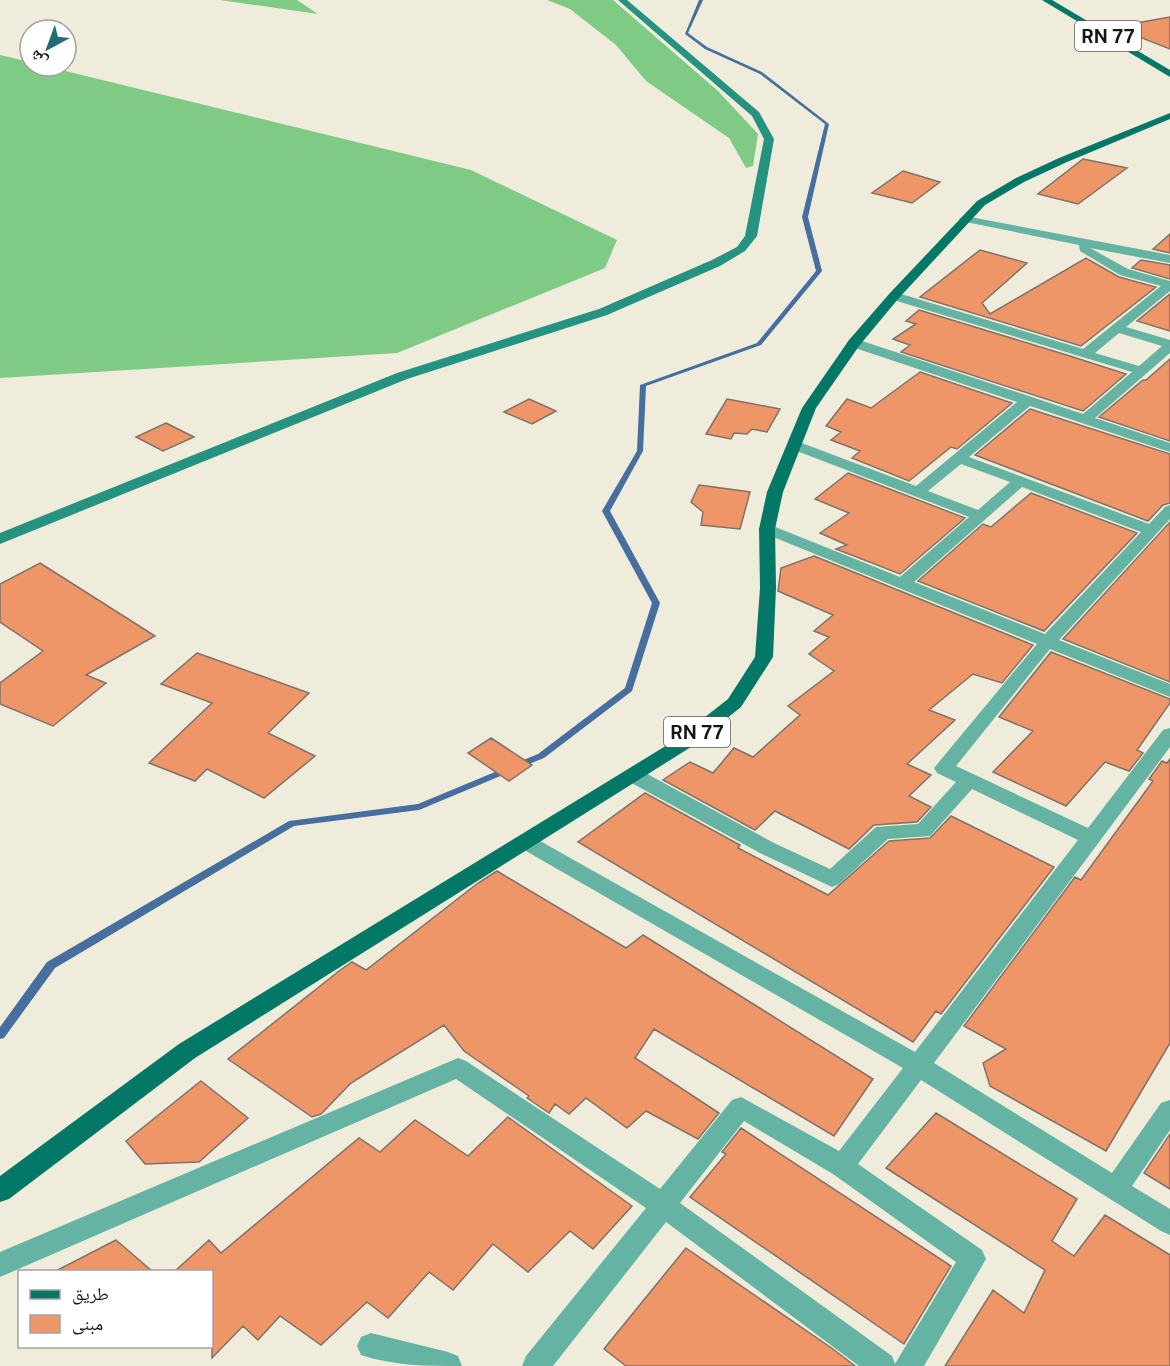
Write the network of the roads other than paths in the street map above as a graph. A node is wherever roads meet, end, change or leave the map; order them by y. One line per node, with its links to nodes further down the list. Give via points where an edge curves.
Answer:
1 (622, 0): 26 (main road, via 756,114 765,128 769,139 757,213 751,236 741,249 603,312 392,380)
2 (1046, 0): 3 (main road, RN 77)
3 (1170, 74)
4 (1170, 116): 5 (main road, RN 77, via 1020,180 981,203)
5 (965, 219): 6 (street); 9 (main road, RN 77)
6 (1086, 242): 7 (street); 8 (street, via 1084,249 1124,272)
7 (1170, 259)
8 (1170, 285): 10 (street)
9 (894, 296): 11 (main road, RN 77); 13 (street)
10 (1117, 328): 12 (street); 13 (street)
11 (854, 343): 15 (street); 17 (main road, RN 77, via 809,408)
12 (1170, 345): 14 (street)
13 (1085, 354): 14 (street)
14 (1141, 371): 16 (street)
15 (1027, 400): 16 (street); 19 (street)
16 (1085, 420): 18 (street)
17 (794, 445): 21 (street); 24 (main road, RN 77, via 775,492)
18 (1170, 448)
19 (959, 458): 20 (street); 21 (street)
20 (1020, 481): 23 (street); 25 (street)
21 (919, 491): 23 (street)
22 (1170, 510): 25 (street)
23 (978, 515): 27 (street)
24 (767, 529): 27 (street); 31 (main road, RN 77, via 764,657 735,703 684,743)
25 (1151, 530): 28 (street)
26 (0, 539)
27 (903, 583): 28 (street)
28 (1048, 641): 29 (street); 32 (street, via 944,768)
29 (1170, 691)
30 (1170, 734): 33 (street)
31 (633, 775): 32 (street, via 832,879 883,832 922,831); 34 (main road, RN 77)
32 (968, 781): 33 (street)
33 (1092, 838): 35 (street)
34 (526, 842): 35 (street); 39 (main road, RN 77, via 187,1051)
35 (920, 1066): 37 (street); 38 (street)
36 (1170, 1110): 38 (street)
37 (842, 1166): 40 (street, via 741,1107); 47 (street, via 973,1259)
38 (1116, 1189): 41 (street)
39 (0, 1191)
40 (663, 1205): 42 (street, via 458,1068); 45 (street); 46 (street)
41 (1170, 1223)
42 (0, 1265)
43 (371, 1346): 44 (street)
44 (448, 1366)
45 (536, 1366)
46 (882, 1366)
47 (908, 1366)

